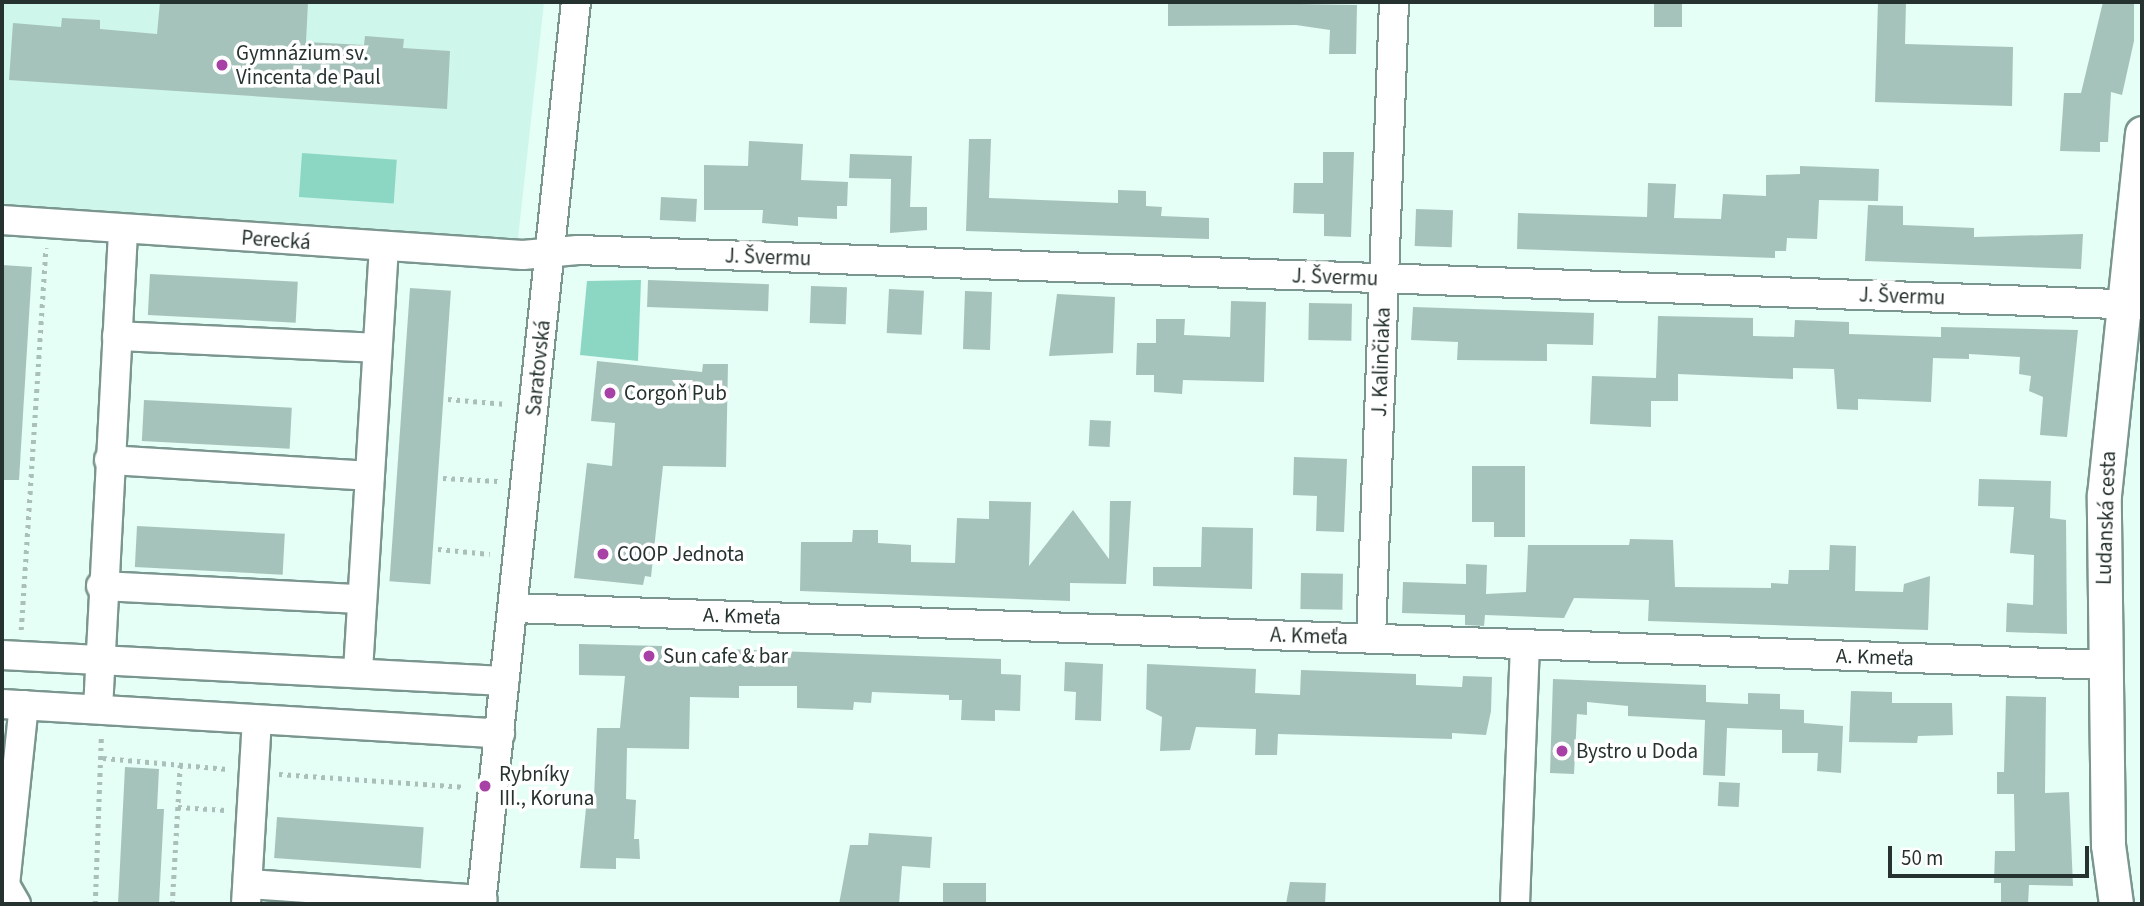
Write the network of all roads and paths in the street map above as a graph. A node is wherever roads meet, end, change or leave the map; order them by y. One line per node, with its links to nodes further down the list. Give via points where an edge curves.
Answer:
1 (576, 2): 8 (street, Saratovská)
2 (1394, 2): 9 (street, J. Kalinčiaka)
3 (2142, 133): 10 (street, Ludanská cesta)
4 (2, 220): 5 (street, Perecká)
5 (47, 224): 6 (street, Perecká); 26 (path)
6 (123, 230): 7 (street, Perecká); 11 (street)
7 (384, 247): 8 (street, Perecká); 12 (street)
8 (550, 254): 9 (street, J. Švermu, via 579,250); 23 (street, Saratovská)
9 (1385, 279): 10 (street, J. Švermu); 24 (street, J. Kalinčiaka)
10 (2131, 305): 28 (street, Ludanská cesta, via 2104,495)
11 (117, 335): 12 (street); 15 (street)
12 (377, 348): 16 (street)
13 (448, 399): 14 (path)
14 (507, 404)
15 (109, 460): 16 (street); 21 (street)
16 (370, 475): 22 (street)
17 (443, 478): 18 (path)
18 (498, 481)
19 (439, 549): 20 (path)
20 (490, 554)
21 (101, 586): 22 (street); 27 (street)
22 (362, 599): 29 (street)
23 (514, 608): 24 (street, A. Kmeťa); 30 (street, Saratovská)
24 (1371, 638): 25 (street, A. Kmeťa)
25 (1525, 644): 28 (street, A. Kmeťa); 43 (street)
26 (10, 655): 27 (street)
27 (98, 659): 29 (street); 32 (street)
28 (2104, 665): 44 (street, Ludanská cesta, via 2108,845)
29 (358, 671): 30 (street)
30 (504, 681): 34 (street, Saratovská)
31 (13, 704): 32 (street); 40 (street, via 5,885)
32 (98, 709): 33 (street); 41 (path, via 103,758)
33 (257, 721): 34 (street); 37 (street, Saratovská)
34 (500, 734): 39 (street, Saratovská)
35 (180, 765): 36 (path)
36 (178, 807): 37 (path); 42 (path)
37 (252, 811): 38 (street, Saratovská)
38 (247, 894): 39 (street, Saratovská)
39 (481, 902)
40 (16, 904)
41 (95, 904)
42 (172, 904)
43 (1515, 904)
44 (2116, 904)

